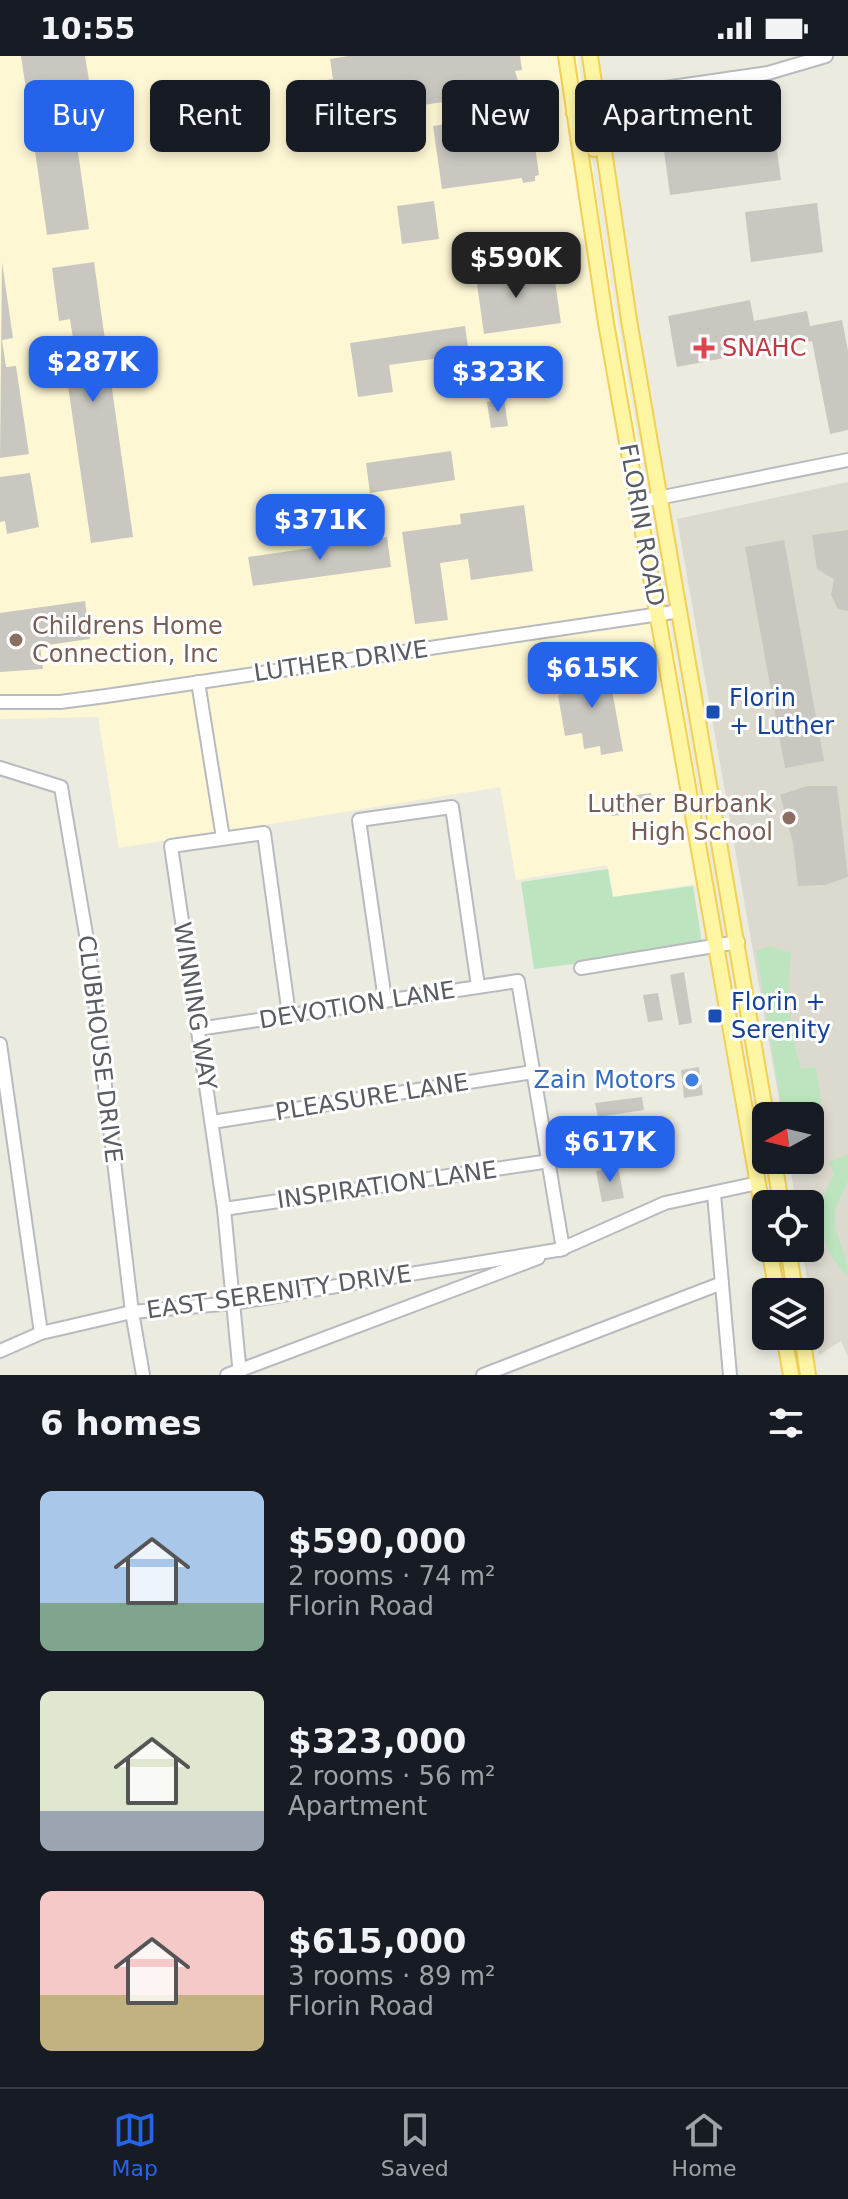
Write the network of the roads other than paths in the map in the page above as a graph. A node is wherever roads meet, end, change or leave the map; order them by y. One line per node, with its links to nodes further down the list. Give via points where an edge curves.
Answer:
1 (569, 56): 4 (main road); 7 (main road, FLORIN ROAD)
2 (590, 56): 5 (main road, FLORIN ROAD)
3 (826, 56): 6 (street)
4 (578, 80)
5 (593, 80)
6 (720, 80)
7 (574, 113): 9 (main road, via 587,121 598,175); 12 (main road, FLORIN ROAD)
8 (604, 152): 9 (main road, FLORIN ROAD)
9 (609, 184): 11 (main road, FLORIN ROAD)
10 (848, 460): 11 (street)
11 (661, 496): 12 (street); 13 (main road, FLORIN ROAD)
12 (638, 502): 14 (main road, FLORIN ROAD)
13 (680, 611): 14 (street, LUTHER DRIVE); 19 (main road, FLORIN ROAD)
14 (658, 615): 15 (street, LUTHER DRIVE); 20 (main road, FLORIN ROAD)
15 (198, 682): 16 (street, LUTHER DRIVE, via 60,702); 18 (street)
16 (0, 702)
17 (0, 768): 39 (street, CLUBHOUSE DRIVE, via 61,787 89,952)
18 (223, 838): 24 (street, via 264,833); 25 (street, WINNING WAY, via 171,846)
19 (738, 942): 20 (street); 28 (main road, FLORIN ROAD)
20 (718, 946): 21 (street); 31 (main road, FLORIN ROAD)
21 (581, 968)
22 (478, 986): 23 (street, DEVOTION LANE); 23 (street, via 452,807 359,820); 27 (street, DEVOTION LANE, via 518,981)
23 (385, 1000): 24 (street, DEVOTION LANE)
24 (289, 1015): 25 (street, DEVOTION LANE)
25 (198, 1029): 29 (street, WINNING WAY)
26 (0, 1044): 40 (street)
27 (533, 1072): 29 (street, PLEASURE LANE); 30 (street)
28 (764, 1102)
29 (212, 1122): 35 (street, WINNING WAY)
30 (550, 1161): 35 (street, INSPIRATION LANE); 36 (street)
31 (758, 1183): 32 (main road, FLORIN ROAD); 33 (main road); 34 (street)
32 (759, 1190)
33 (766, 1190)
34 (714, 1194): 36 (street, via 665,1203); 37 (street)
35 (224, 1209): 38 (street, WINNING WAY)
36 (563, 1249): 38 (street, EAST SERENITY DRIVE); 44 (street)
37 (722, 1283): 46 (street); 47 (street)
38 (233, 1303): 39 (street, EAST SERENITY DRIVE); 44 (street, WINNING WAY)
39 (132, 1312): 40 (street, EAST SERENITY DRIVE); 45 (street, CLUBHOUSE DRIVE)
40 (41, 1333): 43 (street, EAST SERENITY DRIVE)
41 (787, 1350): 48 (main road)
42 (804, 1350): 49 (main road)
43 (0, 1351)
44 (235, 1373)
45 (143, 1375)
46 (483, 1375)
47 (730, 1375)
48 (791, 1375)
49 (808, 1375)

